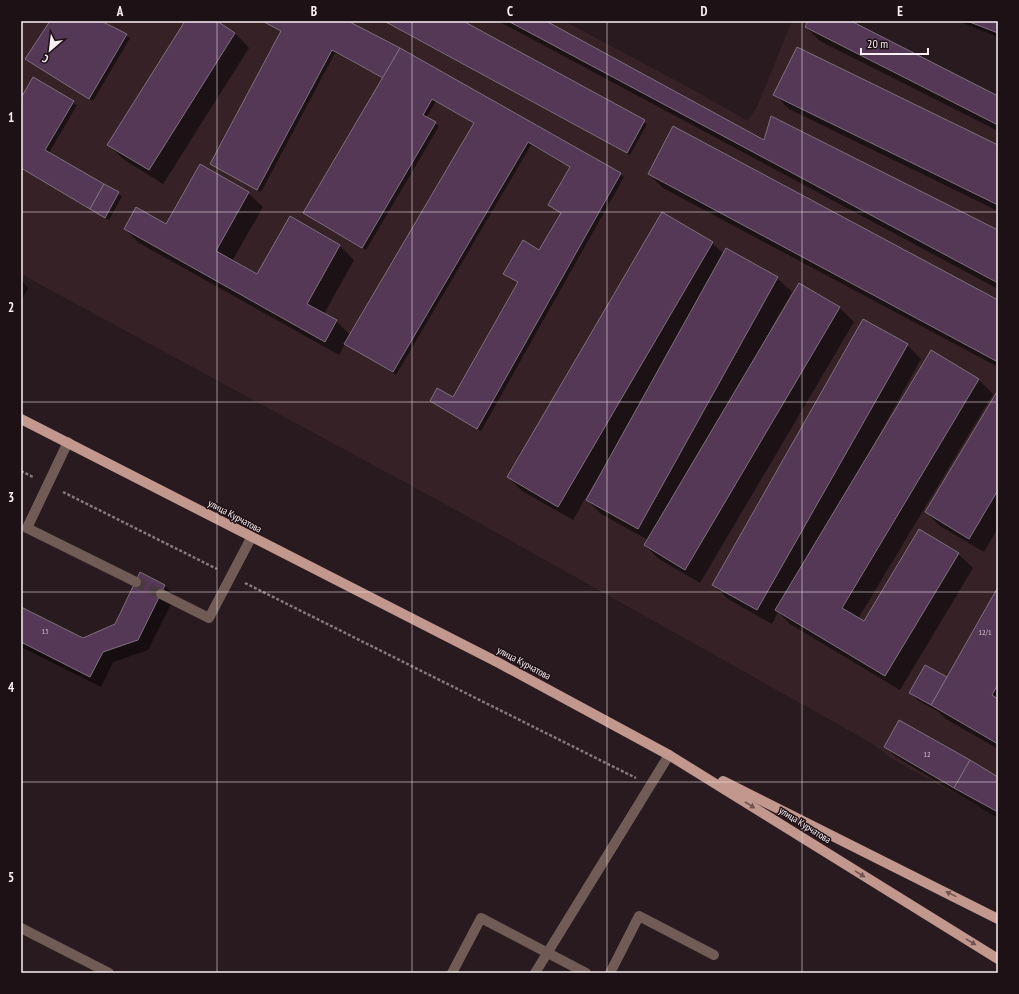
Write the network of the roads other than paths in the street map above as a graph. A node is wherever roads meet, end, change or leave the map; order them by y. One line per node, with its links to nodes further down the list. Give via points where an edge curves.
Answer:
1 (21, 419): 2 (main road, улица Курчатова)
2 (68, 442): 3 (main road, улица Курчатова); 4 (lane, via 27,528)
3 (251, 538): 5 (lane, via 209,618); 6 (main road, улица Курчатова, via 499,663)
4 (136, 582)
5 (160, 594)
6 (669, 754): 7 (main road, one-way to 6); 9 (lane); 11 (main road, улица Курчатова, one-way to 11)
7 (998, 919)
8 (21, 928): 12 (lane)
9 (547, 952): 13 (lane, via 481,918); 14 (lane); 15 (lane)
10 (714, 955): 16 (lane, via 639,916)
11 (998, 958)
12 (109, 973)
13 (452, 973)
14 (535, 973)
15 (586, 973)
16 (610, 973)

